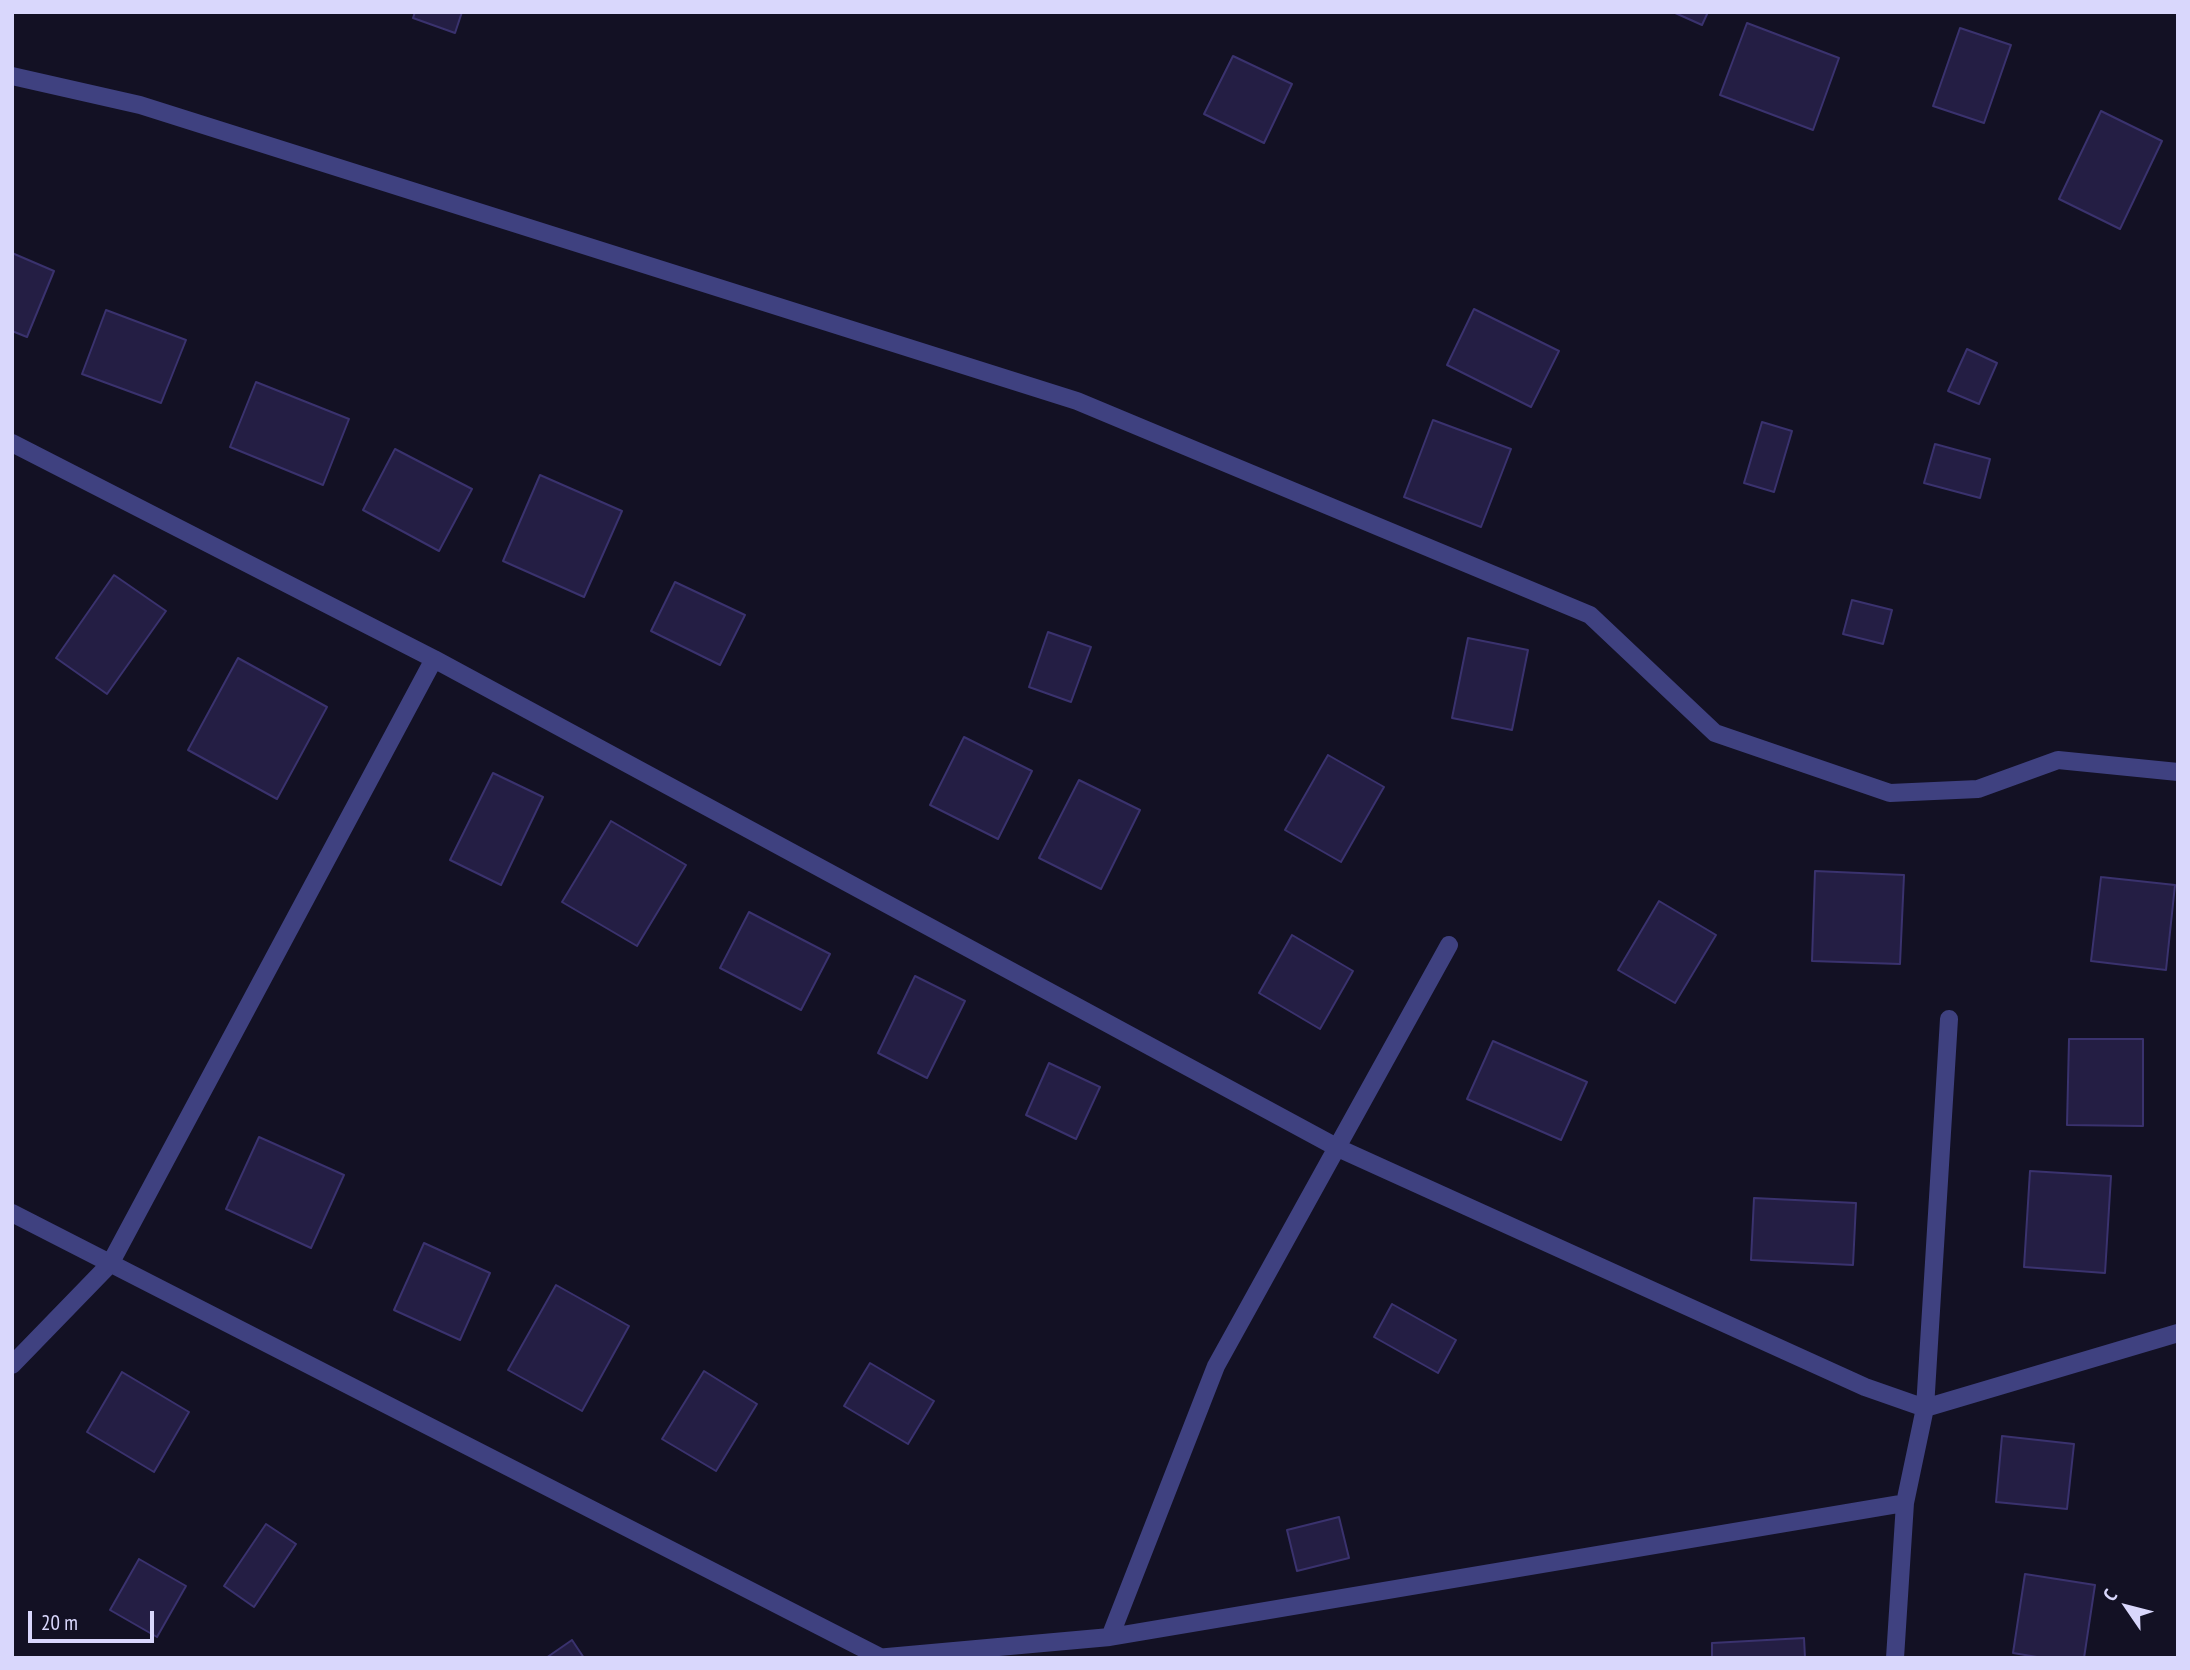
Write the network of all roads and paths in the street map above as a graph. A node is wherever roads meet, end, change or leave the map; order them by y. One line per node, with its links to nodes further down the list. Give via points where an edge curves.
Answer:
1 (12, 76): 4 (street, via 140,105 1077,401 1590,615 1715,733 1890,793 1978,789 2059,760)
2 (12, 443): 3 (street)
3 (434, 659): 7 (street); 9 (street)
4 (2178, 772)
5 (1449, 945): 7 (street)
6 (1949, 1019): 12 (street)
7 (1338, 1148): 12 (street, via 1865,1387); 14 (street, via 1216,1366)
8 (12, 1213): 9 (street)
9 (110, 1264): 11 (street); 15 (street)
10 (2178, 1333): 12 (street)
11 (12, 1365)
12 (1925, 1408): 13 (street)
13 (1905, 1503): 14 (street); 16 (street)
14 (1110, 1637): 15 (street)
15 (877, 1657)
16 (1895, 1658)

